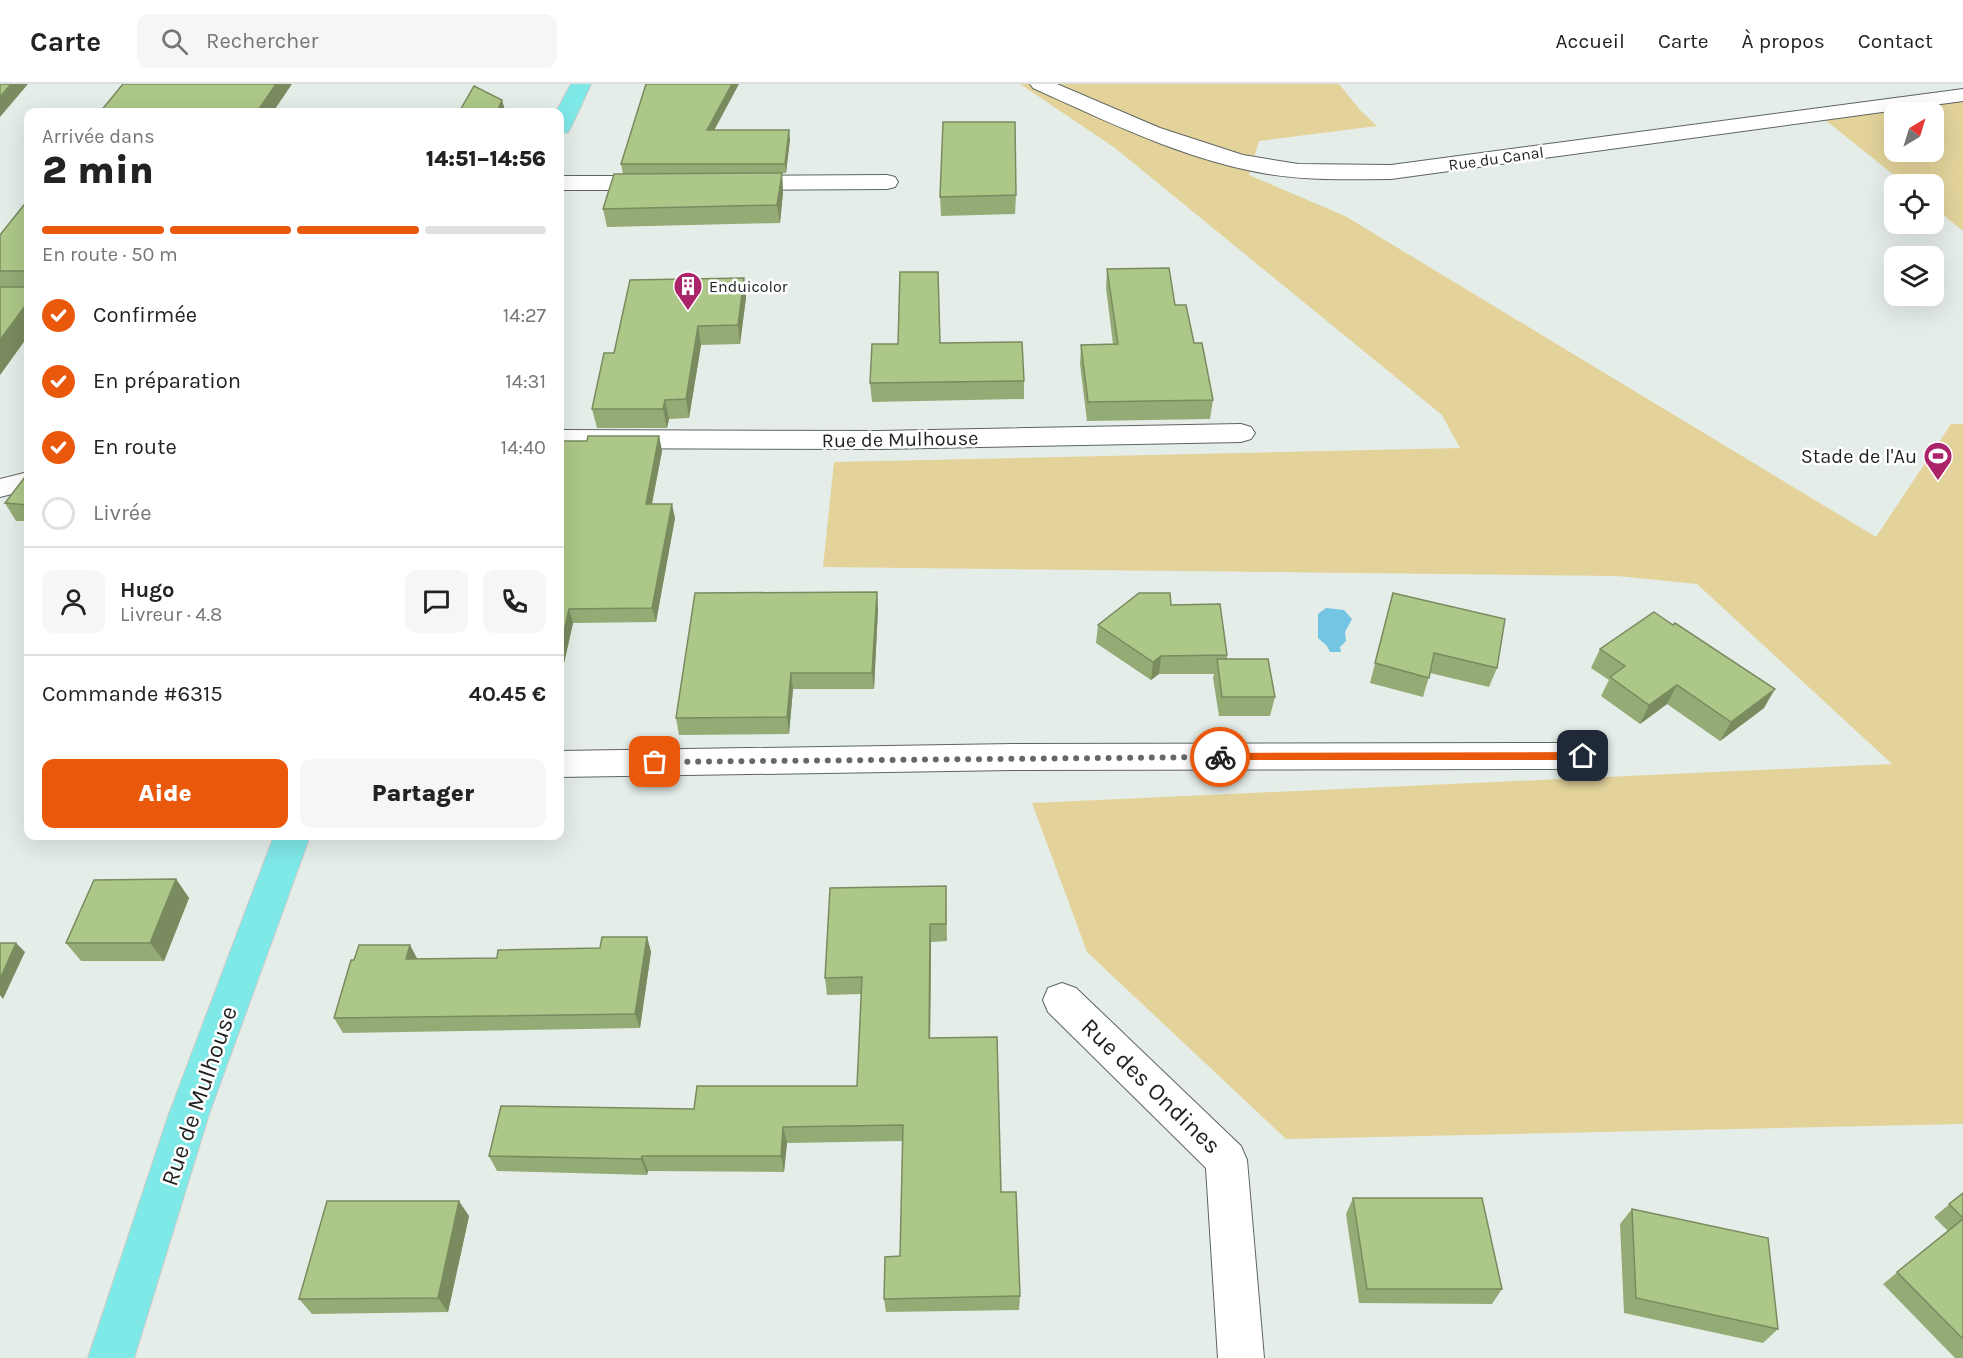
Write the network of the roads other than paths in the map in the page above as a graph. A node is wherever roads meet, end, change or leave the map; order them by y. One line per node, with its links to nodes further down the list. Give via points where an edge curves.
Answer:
1 (581, 84): 4 (main road)
2 (1040, 84): 3 (street, Rue du Canal, via 1211,152 1266,167 1306,172 1391,172)
3 (1963, 95)
4 (564, 119)
5 (887, 182): 8 (street)
6 (564, 183): 7 (street)
7 (676, 183)
8 (712, 183)
9 (1241, 433): 10 (street, Rue de Mulhouse, via 880,440)
10 (564, 439)
11 (24, 482): 12 (street)
12 (0, 488)
13 (1583, 756): 14 (street, via 1013,757)
14 (564, 764)
15 (291, 840): 17 (main road, Rue de Mulhouse, via 189,1114)
16 (1062, 1000): 18 (street, Rue des Ondines, via 1226,1160)
17 (111, 1358)
18 (1241, 1358)

